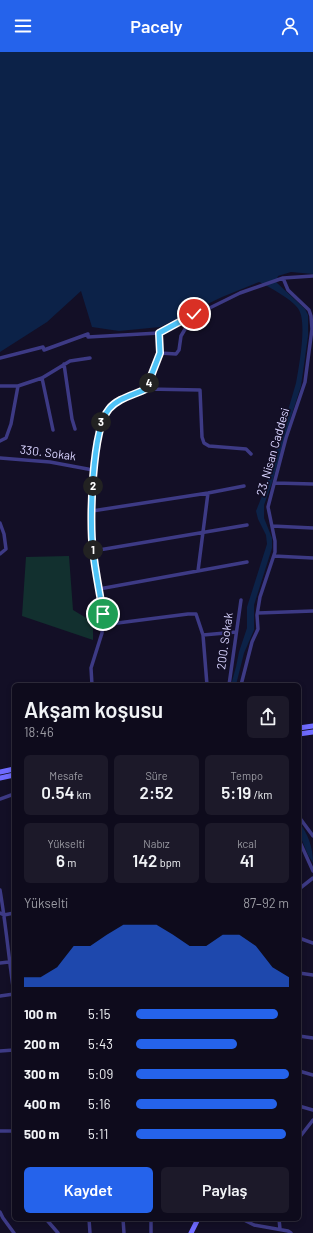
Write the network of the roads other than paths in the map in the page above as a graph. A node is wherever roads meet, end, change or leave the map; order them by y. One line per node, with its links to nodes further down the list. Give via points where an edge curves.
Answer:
1 (313, 276): 2 (street)
2 (283, 278): 3 (street, via 240,293); 19 (street, 23. Nisan Caddesi, via 288,290 309,310 312,329 305,382 286,438)
3 (194, 314): 4 (street); 5 (street, via 181,336 180,350 176,354)
4 (159, 333): 5 (street); 6 (street, via 88,338 88,334 44,350 43,347)
5 (160, 353): 12 (street)
6 (0, 358)
7 (90, 358): 8 (street)
8 (64, 364): 9 (street); 13 (street)
9 (42, 378): 11 (street); 14 (street)
10 (0, 386): 11 (street)
11 (18, 386): 15 (street, via 11,424 6,438)
12 (146, 389): 16 (street, via 200,390 204,443 209,446 246,449); 18 (street, via 113,405 104,415)
13 (75, 429)
14 (53, 430)
15 (0, 441)
16 (250, 454)
17 (0, 458): 18 (street, 330. Sokak, via 50,462)
18 (93, 470): 23 (street)
19 (275, 483): 20 (street); 26 (street, 23. Nisan Caddesi, via 268,507)
20 (313, 484)
21 (244, 486): 22 (street)
22 (208, 493): 23 (street); 29 (street)
23 (92, 511): 30 (street)
24 (0, 523): 27 (street)
25 (247, 525): 29 (street)
26 (272, 526): 28 (street); 32 (street, 23. Nisan Caddesi)
27 (1, 528): 31 (street, via 6,549)
28 (313, 528)
29 (204, 532): 30 (street); 35 (street)
30 (93, 551): 36 (street)
31 (0, 554)
32 (274, 556): 33 (street); 39 (street, 23. Nisan Caddesi, via 260,597)
33 (313, 558)
34 (247, 562): 35 (street)
35 (198, 571): 36 (street)
36 (99, 589): 40 (street)
37 (241, 600): 41 (street, 200. Sokak)
38 (313, 611): 39 (street)
39 (258, 613): 46 (street, 23. Nisan Caddesi, via 258,629)
40 (102, 625): 42 (street, via 196,614); 43 (street, via 91,668)
41 (236, 632): 42 (street); 45 (street, 200. Sokak)
42 (203, 635): 44 (street)
43 (92, 683)
44 (207, 683)
45 (229, 683)
46 (241, 683)
47 (313, 726): 48 (street)
48 (301, 728)
49 (313, 732): 50 (street)
50 (301, 734)
51 (12, 769): 52 (street)
52 (0, 772)
53 (12, 775): 54 (street)
54 (0, 778)
55 (12, 795): 56 (street)
56 (0, 798)
57 (301, 820): 58 (street)
58 (313, 835)
59 (301, 844): 60 (street)
60 (313, 871)
61 (313, 878): 62 (street)
62 (301, 887)
63 (0, 890): 65 (street)
64 (12, 913): 65 (street)
65 (2, 914): 68 (street)
66 (301, 939): 67 (street)
67 (313, 943)
68 (9, 962): 69 (street); 72 (street)
69 (0, 963)
70 (301, 973): 71 (street)
71 (313, 975)
72 (12, 981)
73 (12, 994): 74 (street)
74 (0, 996)
75 (301, 1036): 76 (street)
76 (313, 1038)
77 (12, 1050): 78 (street)
78 (0, 1051)
79 (301, 1072): 80 (street)
80 (313, 1075)
81 (301, 1107): 82 (street)
82 (313, 1110)
83 (313, 1120): 86 (street)
84 (0, 1131): 85 (street)
85 (12, 1131)
86 (301, 1135)
87 (0, 1212): 96 (street)
88 (48, 1221): 97 (street)
89 (89, 1221): 98 (street)
90 (123, 1221): 99 (street)
91 (151, 1221): 100 (street)
92 (197, 1221): 101 (street)
93 (246, 1221): 95 (street, via 254,1225)
94 (279, 1221): 95 (street)
95 (280, 1229): 102 (street)
96 (14, 1233)
97 (58, 1233)
98 (90, 1233)
99 (124, 1233)
100 (151, 1233)
101 (191, 1233)
102 (291, 1233)

